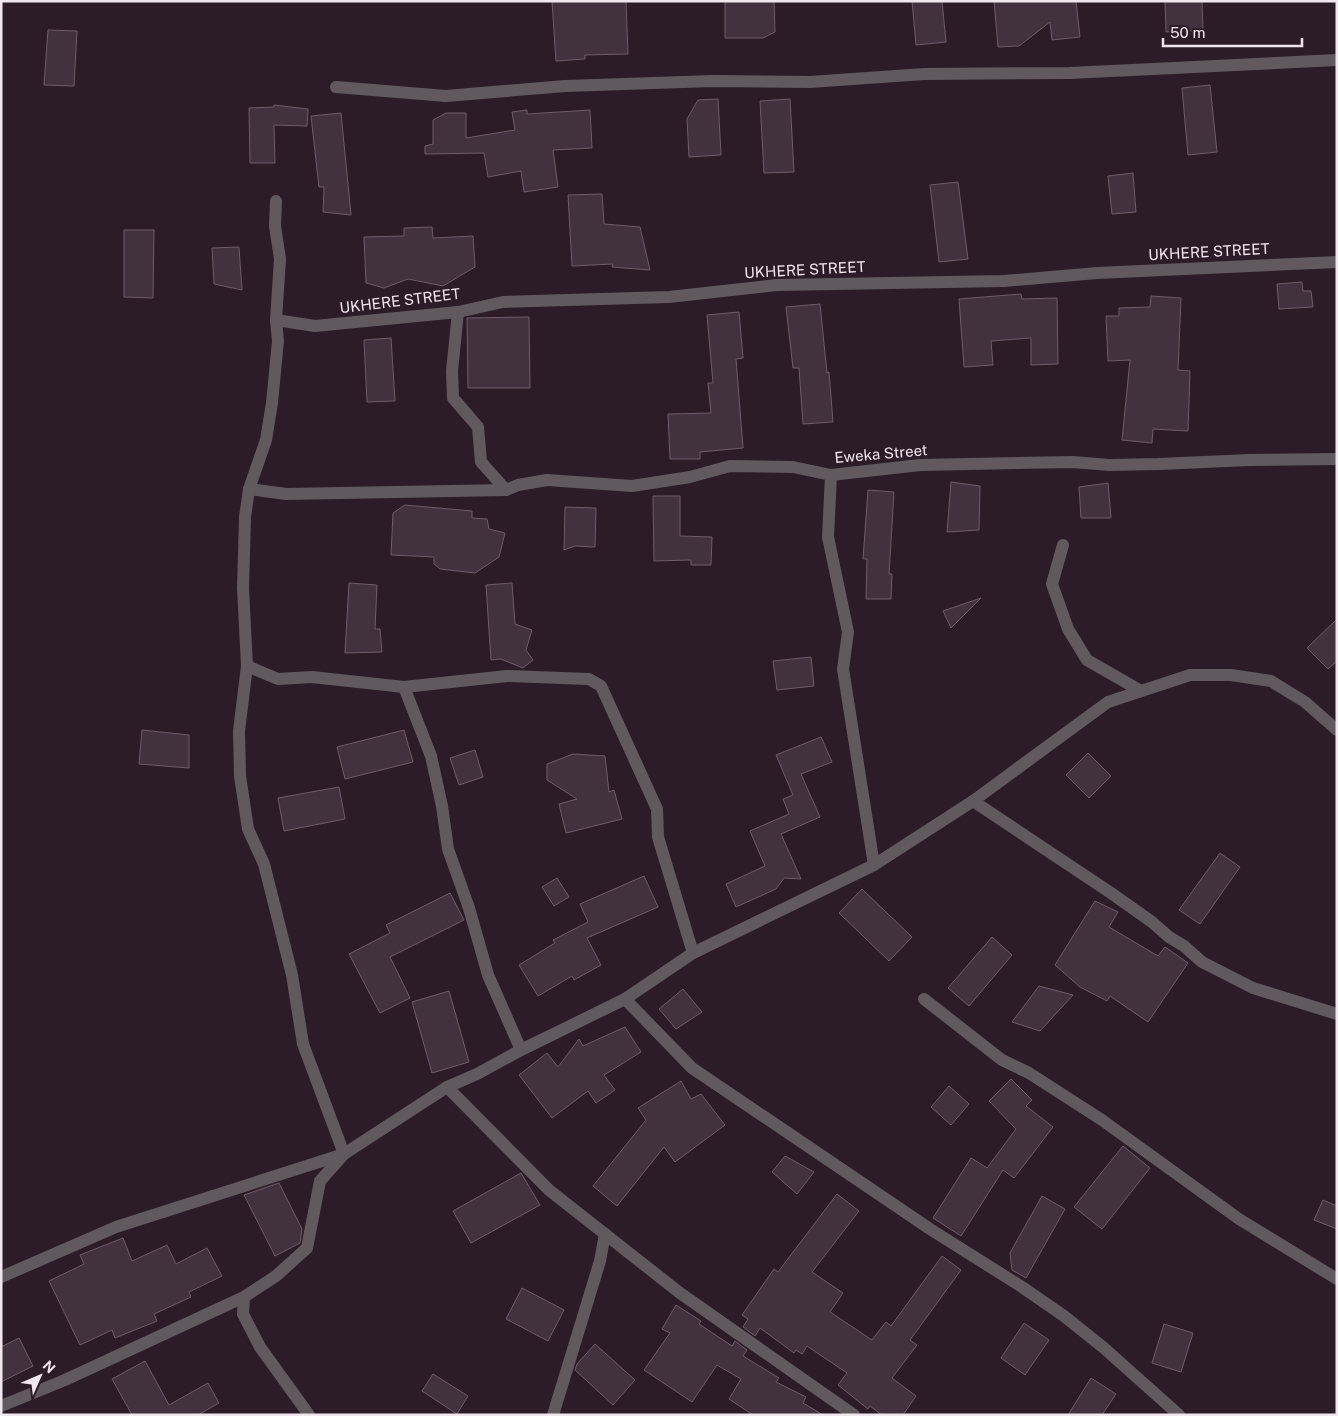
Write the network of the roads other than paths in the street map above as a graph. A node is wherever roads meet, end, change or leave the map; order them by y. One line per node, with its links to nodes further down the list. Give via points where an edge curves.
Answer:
1 (1337, 60): 2 (street, via 1070,73 924,74 810,82 604,85 446,96)
2 (336, 87)
3 (276, 201): 6 (street, via 275,226 280,259)
4 (1337, 262): 5 (street, UKHERE STREET, via 1004,280 777,285 669,297 502,302)
5 (458, 312): 6 (street, UKHERE STREET, via 315,326); 10 (street, via 452,371 453,398 478,427 481,462)
6 (276, 320): 9 (street, via 278,341 266,440)
7 (1337, 459): 8 (street, Eweka Street, via 1142,465 1073,462 920,465)
8 (831, 475): 10 (street, Eweka Street, via 793,467 730,466 690,477 632,486 547,480); 17 (street, via 828,537 848,632 842,669)
9 (249, 489): 10 (street, Eweka Street, via 286,494); 12 (street, via 243,588)
10 (506, 490)
11 (1063, 545): 14 (street, via 1052,584 1068,629 1087,660)
12 (247, 666): 13 (street, via 278,679 312,678); 24 (street, via 239,731 240,776 248,829 264,864 292,975 303,1044)
13 (404, 687): 18 (street, via 507,676 588,679 601,686 657,809 658,836); 22 (street, via 431,756 448,849 488,975)
14 (1141, 691): 15 (street, via 1190,674 1231,674 1271,681 1306,702); 16 (street, via 1108,702)
15 (1337, 730)
16 (973, 801): 17 (street); 21 (street, via 1111,893 1202,962 1253,988)
17 (874, 865): 18 (street)
18 (693, 953): 19 (street)
19 (625, 999): 22 (street); 33 (street, via 692,1068 1064,1316)
20 (924, 999): 27 (street, via 1002,1060 1029,1073 1102,1120 1239,1218)
21 (1337, 1014)
22 (520, 1050): 23 (street)
23 (447, 1087): 24 (street); 25 (street, via 549,1190)
24 (344, 1154): 26 (street, via 116,1228); 28 (street, via 320,1182 306,1248 276,1276)
25 (605, 1234): 31 (street, via 600,1261); 32 (street, via 680,1293)
26 (1, 1277)
27 (1337, 1279)
28 (244, 1297): 29 (street); 30 (street, via 243,1314 260,1347)
29 (1, 1406)
30 (309, 1415)
31 (553, 1415)
32 (854, 1415)
33 (1179, 1415)

